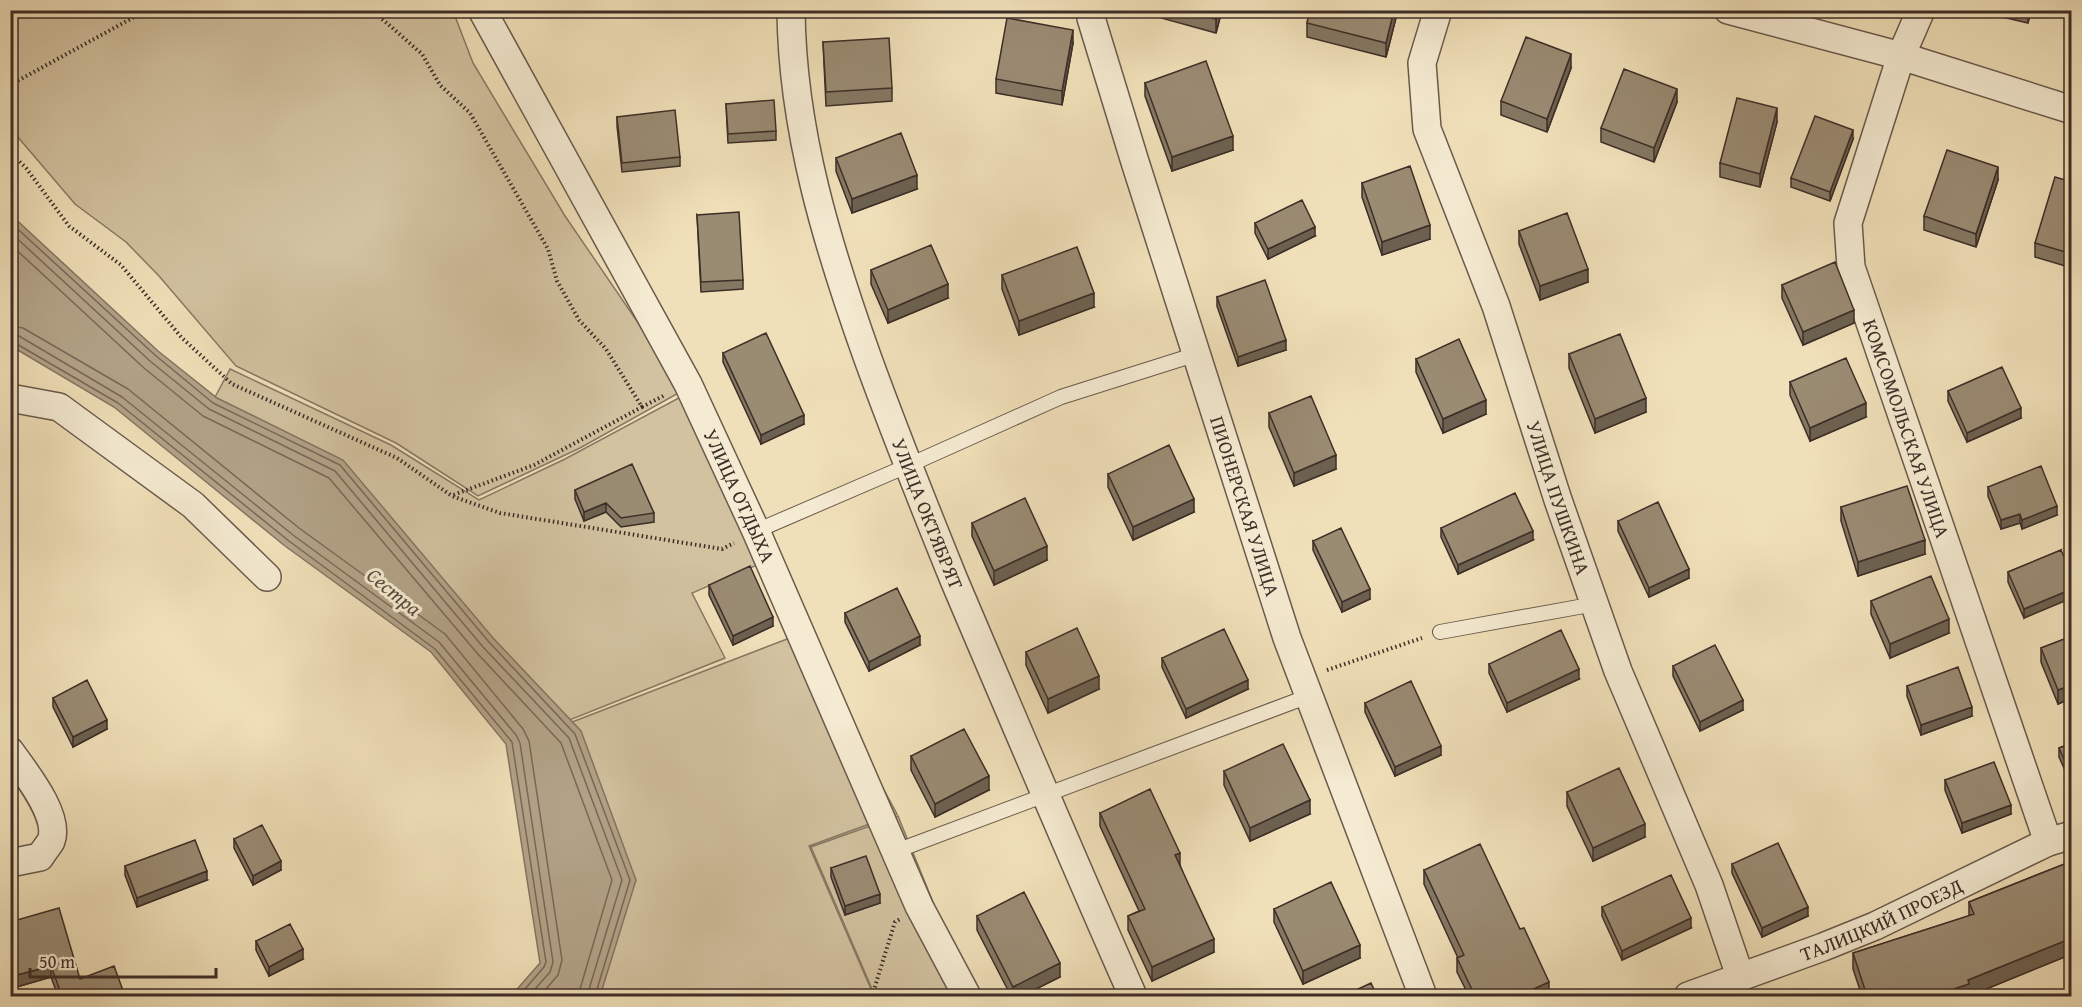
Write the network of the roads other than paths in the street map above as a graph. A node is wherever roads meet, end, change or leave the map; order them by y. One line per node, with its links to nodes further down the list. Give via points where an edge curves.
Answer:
1 (482, 10): 12 (street, УЛИЦА ОТДЫХА, via 688,384)
2 (791, 10): 11 (street, УЛИЦА ОКТЯБРЯТ, via 791,45 809,168 839,279)
3 (1093, 10): 9 (street, ПИОНЕРСКАЯ УЛИЦА, via 1091,18)
4 (1438, 10): 14 (street, УЛИЦА ПУШКИНА, via 1422,63 1427,129 1496,306)
5 (1728, 10): 7 (street)
6 (1921, 10): 7 (street, КОМСОМОЛЬСКАЯ УЛИЦА)
7 (1900, 56): 8 (street); 19 (street, КОМСОМОЛЬСКАЯ УЛИЦА, via 1848,223 1851,267)
8 (2072, 110)
9 (1197, 354): 11 (lane, via 1061,397); 16 (street, ПИОНЕРСКАЯ УЛИЦА)
10 (10, 398): 13 (street, via 59,406 193,505)
11 (907, 466): 12 (lane); 18 (street, УЛИЦА ОКТЯБРЯТ)
12 (756, 531): 20 (street, УЛИЦА ОТДЫХА)
13 (267, 577)
14 (1595, 604): 15 (lane); 22 (street, УЛИЦА ПУШКИНА, via 1618,671 1709,885)
15 (1440, 632)
16 (1306, 687): 18 (lane); 25 (street, ПИОНЕРСКАЯ УЛИЦА)
17 (10, 751): 21 (street, via 44,801 52,824 51,840 40,857)
18 (1045, 795): 20 (lane); 24 (street, УЛИЦА ОКТЯБРЯТ)
19 (2060, 838): 22 (street, ТАЛИЦКИЙ ПРОЕЗД, via 1875,926)
20 (896, 850): 23 (street, УЛИЦА ОТДЫХА, via 919,906)
21 (10, 863)
22 (1740, 976): 26 (street, ТАЛИЦКИЙ ПРОЕЗД)
23 (967, 996)
24 (1133, 996)
25 (1423, 996)
26 (1688, 996)

